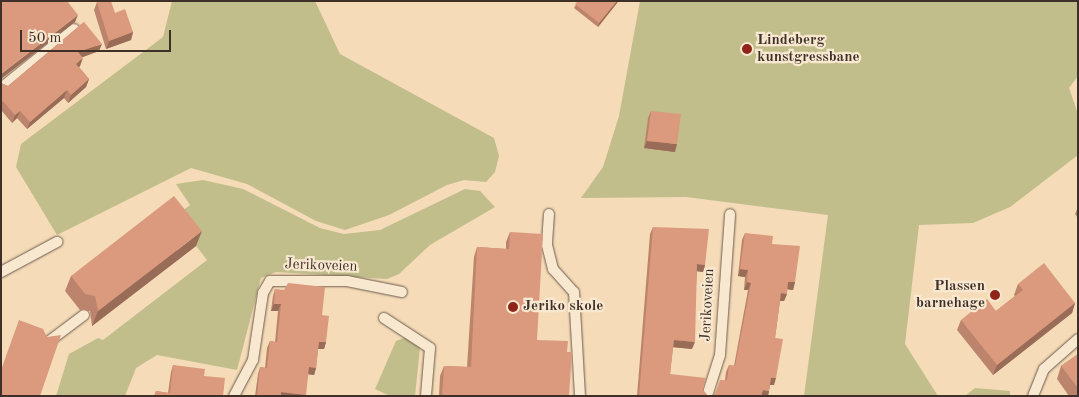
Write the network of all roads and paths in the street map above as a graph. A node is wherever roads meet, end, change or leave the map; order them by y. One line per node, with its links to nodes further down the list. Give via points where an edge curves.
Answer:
1 (74, 29): 2 (lane)
2 (1, 88)
3 (549, 214): 14 (lane, via 547,245 553,269 574,292)
4 (730, 214): 15 (lane, Jerikoveien, via 720,355)
5 (57, 242): 6 (lane)
6 (1, 272)
7 (402, 292): 12 (lane, Jerikoveien, via 347,280 270,281 262,293 253,360)
8 (84, 315): 11 (lane)
9 (384, 318): 13 (lane, via 430,348)
10 (1078, 339): 16 (lane, via 1044,369)
11 (44, 346)
12 (234, 396)
13 (426, 396)
14 (580, 396)
15 (707, 396)
16 (1033, 396)

